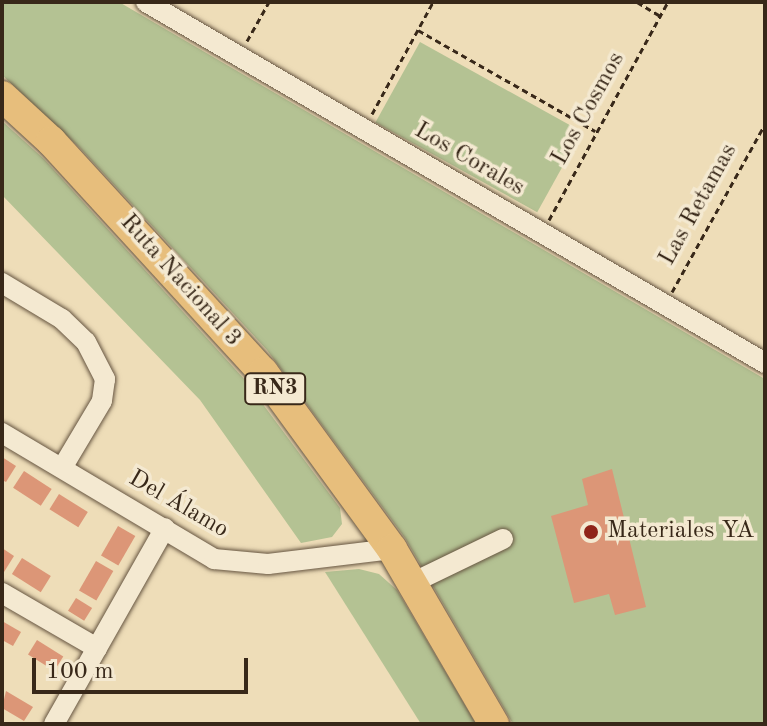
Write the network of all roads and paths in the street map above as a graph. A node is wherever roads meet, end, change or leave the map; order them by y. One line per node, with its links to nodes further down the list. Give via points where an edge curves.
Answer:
1 (146, 2): 8 (street, Los Corales)
2 (269, 2): 8 (path)
3 (433, 2): 7 (path)
4 (637, 2): 6 (path)
5 (668, 2): 6 (path, Los Cosmos)
6 (660, 16): 12 (path, Los Cosmos)
7 (418, 30): 11 (path); 12 (path)
8 (238, 56): 11 (street, Los Corales)
9 (2, 96): 21 (highway, Ruta Nacional 3 / RN3, via 51,141 263,372)
10 (765, 124): 15 (path, Las Retamas)
11 (364, 129): 13 (street, Los Corales)
12 (597, 132): 13 (path, Los Cosmos)
13 (542, 232): 15 (street, Los Corales)
14 (2, 283): 18 (street, via 62,319 86,342 105,379 102,401)
15 (665, 305): 16 (street, Los Corales)
16 (765, 363)
17 (2, 433): 18 (street, Del Álamo)
18 (62, 468): 19 (street, Del Álamo)
19 (165, 528): 21 (street, Del Álamo, via 214,559 241,565); 24 (street)
20 (503, 539): 22 (street)
21 (392, 549): 22 (highway, Ruta Nacional 3 / RN3)
22 (412, 583): 26 (highway, Ruta Nacional 3 / RN3)
23 (2, 593): 24 (street)
24 (97, 648): 25 (street)
25 (54, 724)
26 (494, 724)

